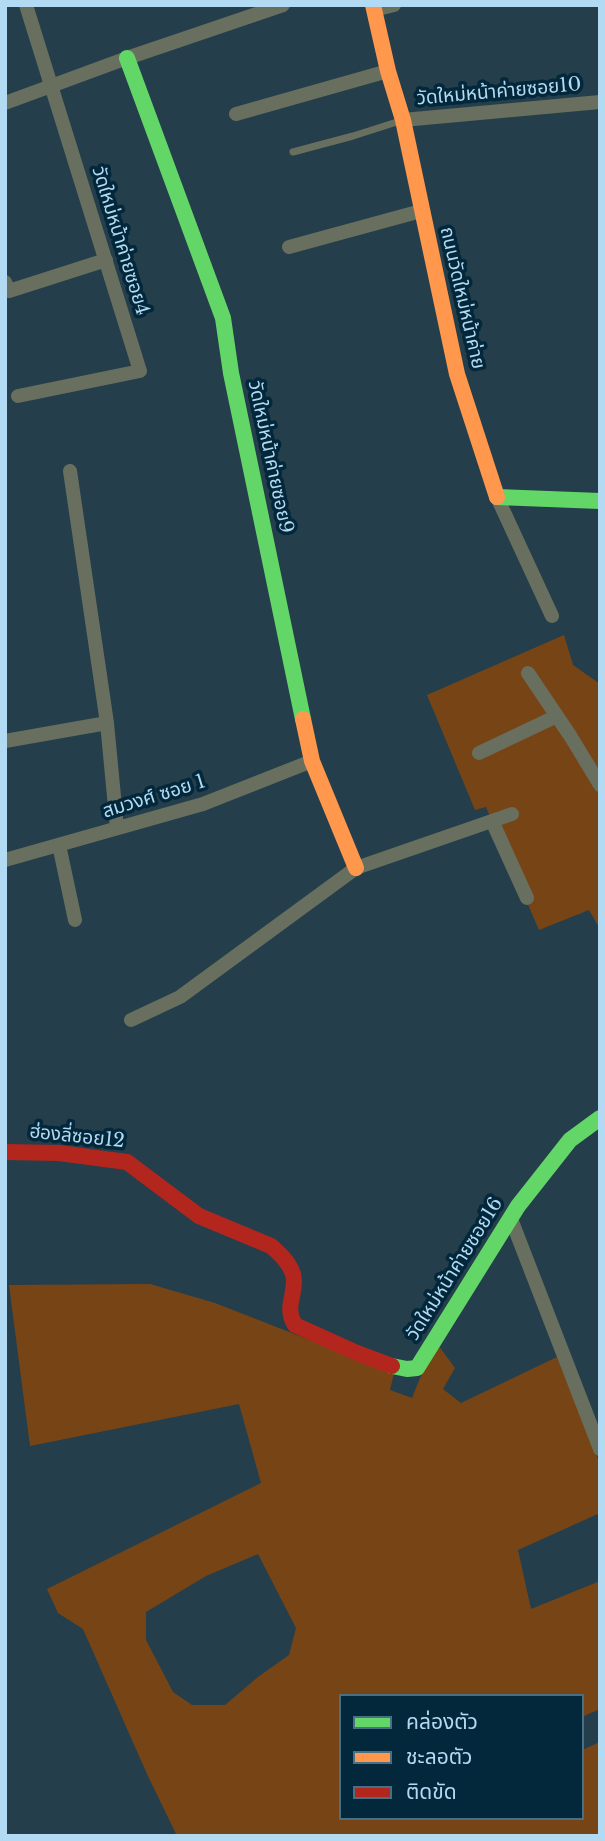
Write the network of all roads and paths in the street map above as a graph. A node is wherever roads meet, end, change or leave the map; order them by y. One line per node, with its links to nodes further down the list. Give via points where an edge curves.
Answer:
1 (26, 5): 7 (street, วัดใหม่หน้าค่ายซอย4)
2 (284, 5): 5 (street)
3 (394, 5): 4 (street)
4 (373, 8): 6 (street, ถนนวัดใหม่หน้าค่าย)
5 (127, 58): 7 (street); 27 (street, วัดใหม่หน้าค่ายซอย9, via 223,318)
6 (388, 71): 10 (street); 11 (street, ถนนวัดใหม่หน้าค่าย)
7 (52, 86): 9 (street); 15 (street, วัดใหม่หน้าค่ายซอย4)
8 (600, 102): 11 (street, วัดใหม่หน้าค่ายซอย10)
9 (5, 103)
10 (236, 114)
11 (402, 120): 12 (lane); 13 (street, ถนนวัดใหม่หน้าค่าย)
12 (293, 152)
13 (421, 211): 14 (street); 19 (street, ถนนวัดใหม่หน้าค่าย, via 457,374)
14 (289, 247)
15 (106, 260): 16 (street, via 9,291); 17 (street, วัดใหม่หน้าค่ายซอย4, via 140,371)
16 (5, 282)
17 (18, 396)
18 (70, 471): 24 (street)
19 (497, 497): 20 (street); 21 (street)
20 (600, 501)
21 (552, 616)
22 (528, 673): 23 (street)
23 (557, 716): 26 (street); 28 (street)
24 (107, 723): 25 (street); 31 (street)
25 (5, 741)
26 (480, 753)
27 (312, 761): 31 (street, สมวงศ์ ซอย 1, via 203,804); 34 (street, วัดใหม่หน้าค่ายซอย9)
28 (600, 785)
29 (512, 814): 30 (street)
30 (492, 821): 34 (street); 35 (street)
31 (117, 828): 32 (street, สมวงศ์ ซอย 1)
32 (59, 845): 33 (street, สมวงศ์ ซอย 1); 36 (street)
33 (5, 860)
34 (356, 868): 37 (street, via 180,997)
35 (527, 898)
36 (75, 920)
37 (131, 1020)
38 (600, 1118): 40 (street, วัดใหม่หน้าค่ายซอย16, via 570,1140)
39 (5, 1152): 41 (street, ฮ่องลี่ซอย12, via 127,1162 199,1216 271,1246)
40 (511, 1219): 41 (street, วัดใหม่หน้าค่ายซอย16, via 414,1370 377,1361 295,1325 289,1313); 42 (street)
41 (292, 1271)
42 (600, 1449)

